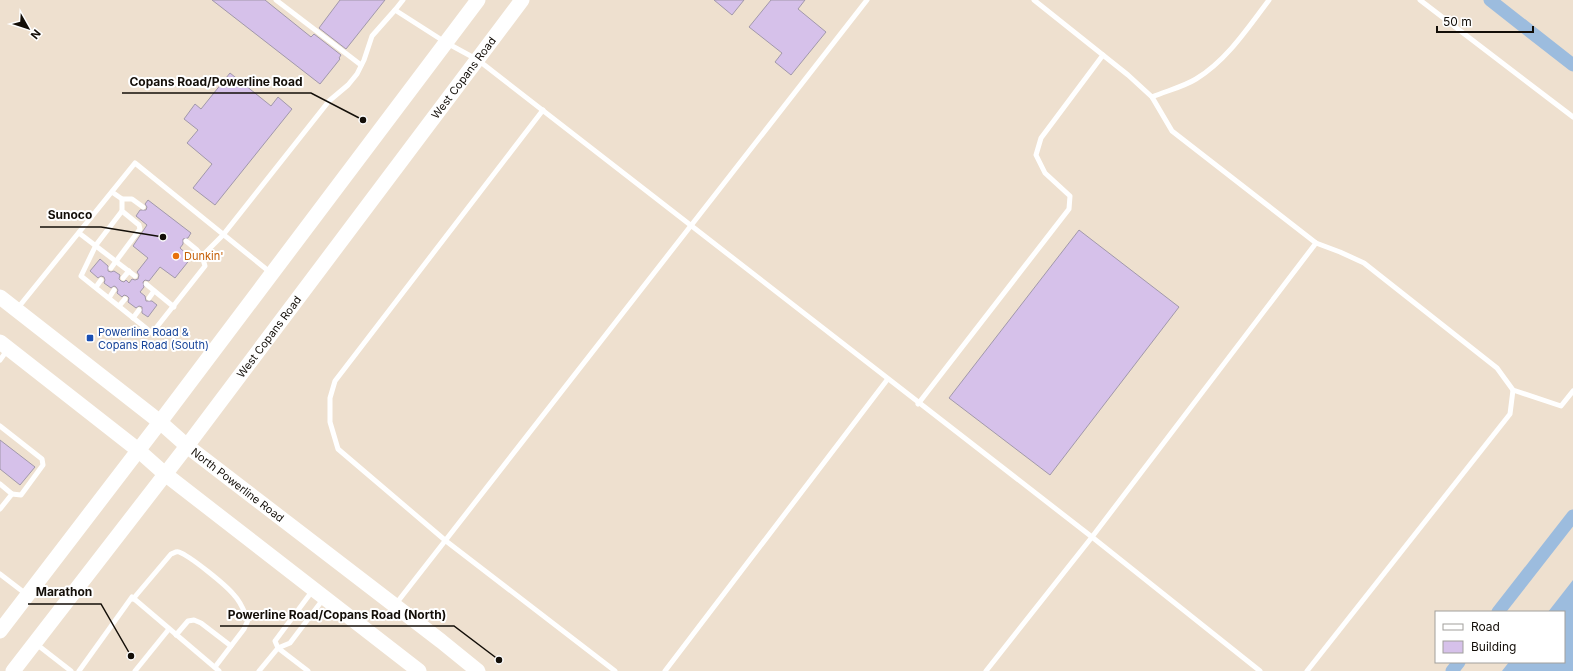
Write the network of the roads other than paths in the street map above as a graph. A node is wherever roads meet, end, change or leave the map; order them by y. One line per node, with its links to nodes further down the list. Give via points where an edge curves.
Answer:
1 (276, 0): 13 (lane)
2 (403, 0): 9 (lane)
3 (478, 0): 10 (main road)
4 (522, 0): 12 (main road, West Copans Road)
5 (867, 0): 21 (lane)
6 (1034, 0): 11 (lane)
7 (1269, 0): 14 (lane, via 1235,44 1213,67 1195,80)
8 (1420, 0): 16 (lane)
9 (395, 10): 10 (lane); 13 (lane, via 372,36)
10 (445, 42): 12 (lane); 31 (main road)
11 (1103, 55): 14 (lane); 52 (lane, via 1041,138 1036,155 1045,173 1070,196 1069,209)
12 (478, 60): 15 (lane); 55 (main road, West Copans Road)
13 (361, 65): 23 (lane, via 348,86 329,101)
14 (1152, 97): 25 (lane, via 1172,131)
15 (542, 110): 21 (lane); 62 (lane, via 335,381 330,398 330,422 338,449)
16 (1573, 117)
17 (112, 192): 18 (lane); 22 (lane); 23 (lane, via 135,163)
18 (122, 199): 19 (lane, via 132,199); 20 (lane)
19 (143, 207)
20 (122, 211): 26 (lane); 28 (lane, via 139,225 140,229)
21 (691, 226): 49 (lane); 62 (lane)
22 (79, 233): 26 (lane); 45 (lane)
23 (222, 235): 27 (lane); 31 (lane)
24 (186, 240): 27 (lane)
25 (1316, 243): 50 (lane, via 1364,263 1497,368); 61 (lane)
26 (96, 245): 28 (lane); 36 (lane, via 81,276)
27 (202, 256): 44 (lane, via 205,266)
28 (116, 262): 29 (lane); 30 (lane)
29 (111, 268)
30 (129, 271): 32 (lane); 33 (lane)
31 (272, 273): 53 (main road)
32 (135, 276)
33 (124, 278)
34 (101, 280): 36 (lane)
35 (146, 284): 38 (lane)
36 (96, 287): 40 (lane)
37 (114, 290): 40 (lane)
38 (154, 291): 41 (lane); 44 (lane)
39 (0, 297): 45 (main road, North Powerline Road)
40 (109, 298): 43 (lane)
41 (148, 298)
42 (124, 299): 43 (lane)
43 (119, 306): 47 (lane)
44 (174, 306): 47 (lane, via 152,333)
45 (16, 310): 53 (main road, North Powerline Road)
46 (139, 310): 47 (lane)
47 (134, 318)
48 (3, 350): 56 (main road)
49 (887, 380): 52 (lane); 84 (lane)
50 (1513, 390): 51 (lane, via 1561,406); 87 (lane, via 1510,414)
51 (1573, 390)
52 (918, 404): 61 (lane)
53 (160, 422): 55 (main road, North Powerline Road); 56 (main road)
54 (0, 426): 59 (lane, via 42,459 43,465 21,495)
55 (187, 446): 57 (main road, West Copans Road); 67 (main road, North Powerline Road)
56 (138, 450): 57 (main road); 65 (main road)
57 (165, 474): 64 (main road); 71 (main road, West Copans Road)
58 (0, 484): 59 (lane)
59 (12, 494): 60 (lane)
60 (0, 509)
61 (1092, 538): 85 (lane); 86 (lane)
62 (446, 541): 67 (lane); 83 (lane)
63 (0, 574): 65 (lane)
64 (319, 593): 73 (lane, via 290,643); 73 (lane, via 275,641); 81 (main road)
65 (27, 595): 69 (main road)
66 (133, 599): 68 (lane); 72 (lane, via 170,554 184,554 235,595 242,606 248,620); 77 (lane)
67 (395, 605): 82 (main road, North Powerline Road)
68 (169, 629): 70 (lane); 78 (lane)
69 (0, 631)
70 (176, 635): 72 (lane, via 188,621 194,620); 74 (lane)
71 (35, 643): 75 (main road, West Copans Road); 76 (lane)
72 (231, 646): 74 (lane)
73 (278, 648): 79 (lane); 80 (lane)
74 (217, 669)
75 (13, 671)
76 (71, 671)
77 (78, 671)
78 (135, 671)
79 (259, 671)
80 (308, 671)
81 (419, 671)
82 (478, 671)
83 (615, 671)
84 (665, 671)
85 (986, 671)
86 (1260, 671)
87 (1307, 671)

